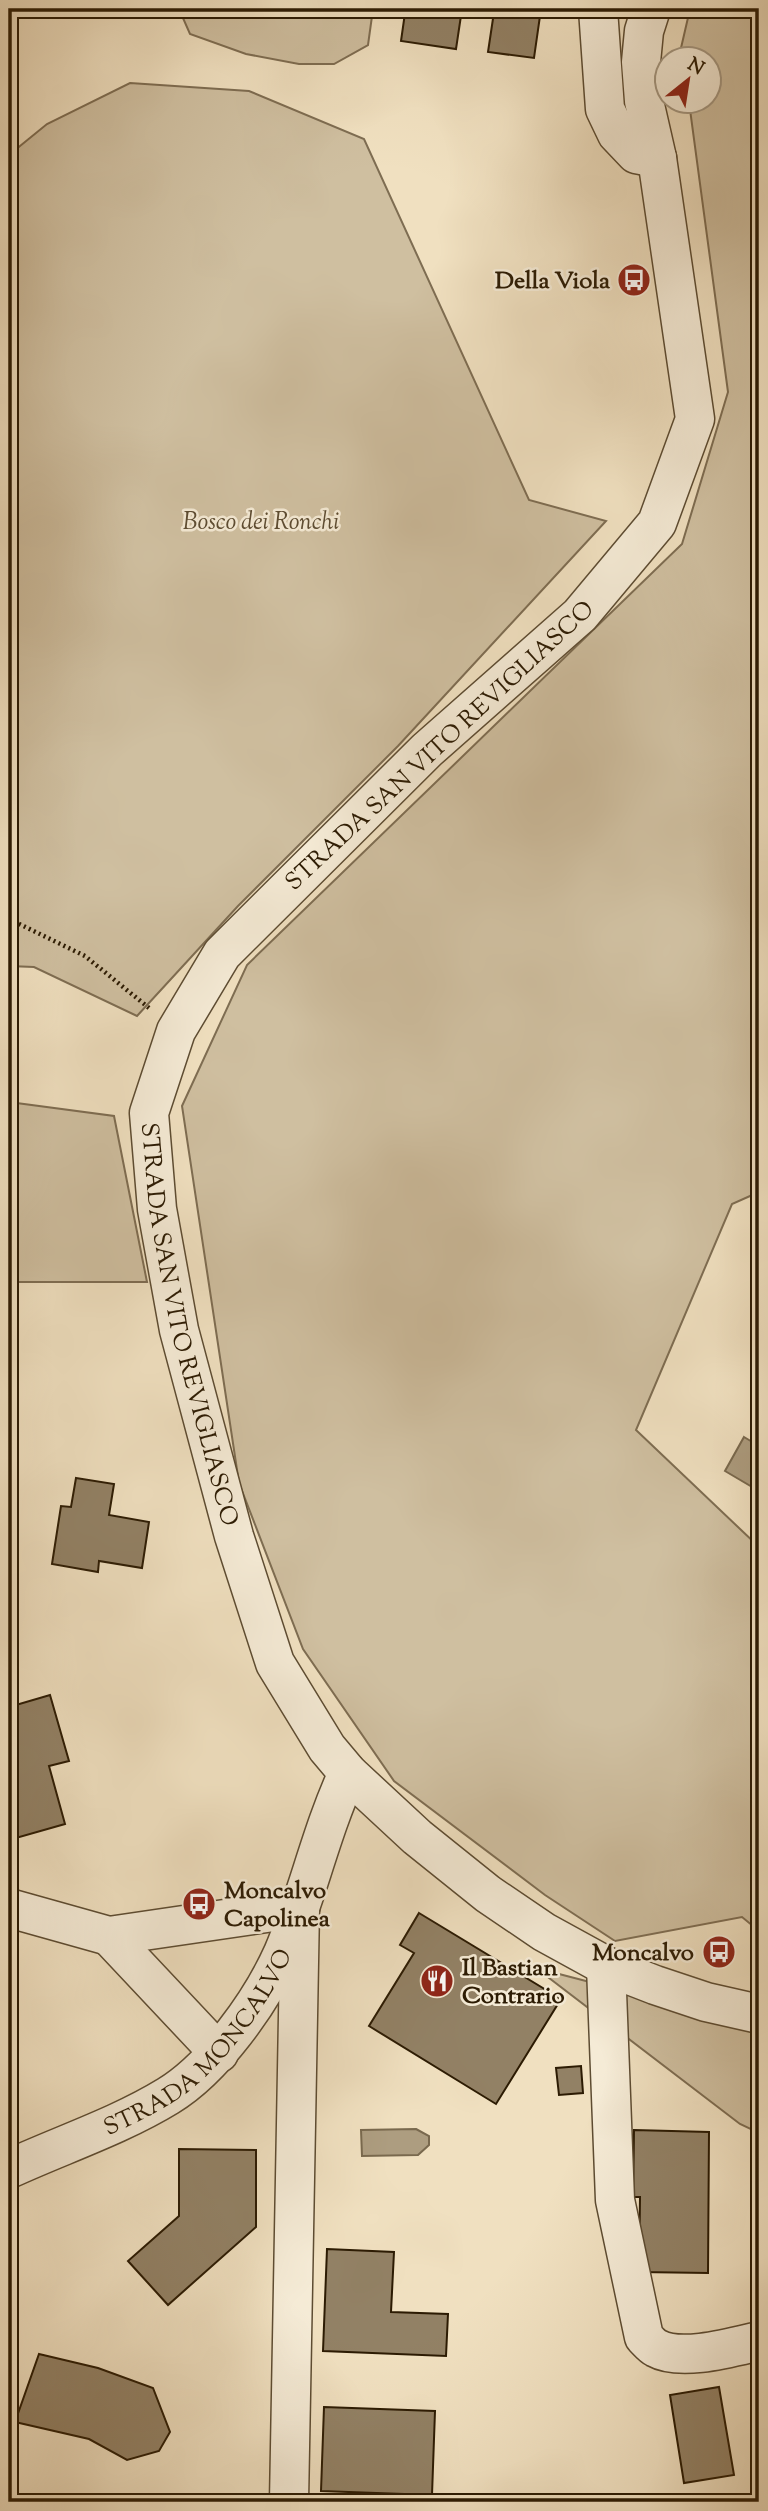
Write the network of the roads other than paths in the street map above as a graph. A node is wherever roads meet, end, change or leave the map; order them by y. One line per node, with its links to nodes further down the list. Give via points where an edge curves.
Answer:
1 (598, 9): 3 (street, via 605,109 617,134 636,154)
2 (651, 9): 3 (street, STRADA SAN VITO REVIGLIASCO, via 641,62)
3 (657, 158): 4 (street, STRADA SAN VITO REVIGLIASCO, via 695,419 657,523 580,615 426,750 222,954 176,1031 149,1113 158,1209 179,1330 234,1536 275,1663 307,1718)
4 (348, 1773): 6 (street, STRADA MONCALVO, via 333,1803); 8 (street, STRADA SAN VITO REVIGLIASCO, via 488,1894)
5 (9, 1908): 7 (street)
6 (300, 1908): 7 (street); 10 (street, STRADA MONCALVO, via 282,1955); 13 (street)
7 (110, 1936): 10 (street)
8 (606, 1966): 9 (street, STRADA SAN VITO REVIGLIASCO, via 693,1998); 12 (street, via 615,2200 643,2337 656,2348 680,2354)
9 (759, 2014)
10 (219, 2053): 11 (street, STRADA MONCALVO, via 170,2095)
11 (9, 2169)
12 (759, 2341)
13 (289, 2502)

